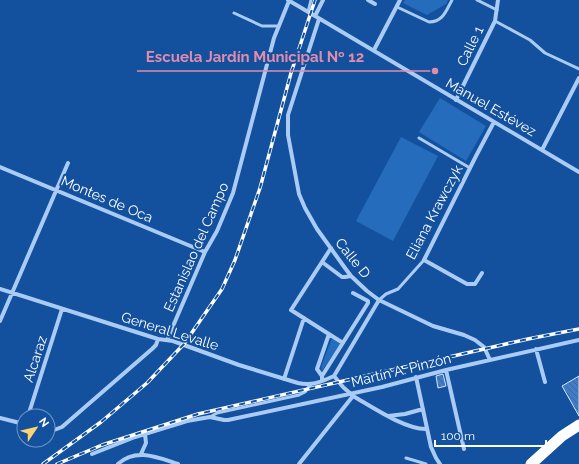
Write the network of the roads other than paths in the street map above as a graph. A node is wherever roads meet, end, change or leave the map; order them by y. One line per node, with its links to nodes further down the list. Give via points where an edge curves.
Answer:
1 (289, 0): 12 (street, Manuel Estévez); 17 (street, Estanislao del Campo)
2 (311, 0): 12 (lane)
3 (323, 0): 14 (street)
4 (368, 0): 9 (street)
5 (400, 0): 10 (street)
6 (452, 0): 10 (lane, via 443,16 434,22)
7 (477, 0): 11 (lane)
8 (498, 0): 11 (street, Calle 1)
9 (376, 4)
10 (397, 7): 18 (street)
11 (497, 10): 16 (street, Calle 1)
12 (308, 12): 14 (street, Manuel Estévez)
13 (234, 13): 17 (lane, via 262,26)
14 (315, 16): 15 (street, Manuel Estévez)
15 (319, 19): 18 (street, Manuel Estévez); 30 (street, Calle D, via 288,114 288,135 299,194)
16 (495, 21): 19 (lane, via 530,40 545,53); 21 (street, Calle 1)
17 (278, 26): 31 (street, Estanislao del Campo, via 233,193 218,232)
18 (374, 50): 21 (street, Manuel Estévez)
19 (579, 69)
20 (579, 78): 24 (street)
21 (456, 100): 22 (street, Manuel Estévez)
22 (494, 122): 24 (street, Manuel Estévez); 27 (street, Eliana Krawczyk)
23 (419, 138): 27 (lane)
24 (542, 150): 28 (street, Manuel Estévez)
25 (68, 163): 29 (street)
26 (0, 168): 29 (street, Montes de Oca)
27 (470, 168): 32 (street, Eliana Krawczyk)
28 (579, 172)
29 (56, 190): 31 (street, Montes de Oca); 37 (street)
30 (331, 248): 33 (street); 35 (street, Calle D)
31 (205, 252): 45 (street, Estanislao del Campo)
32 (424, 260): 34 (street, via 467,284 475,284); 39 (lane, Eliana Krawczyk, via 398,289)
33 (322, 262): 35 (street, via 342,277); 41 (street, via 292,310)
34 (482, 273)
35 (351, 276): 39 (street, Calle D)
36 (0, 289): 37 (street, General Levalle)
37 (12, 293): 40 (street, General Levalle); 42 (street)
38 (353, 293): 47 (street, via 368,303)
39 (379, 300): 49 (street, Calle D, via 433,326 470,338 484,347); 51 (street)
40 (62, 309): 44 (street, General Levalle); 58 (street, Alcaraz)
41 (304, 318): 43 (street); 53 (street)
42 (0, 321)
43 (330, 334): 47 (street); 54 (street, via 317,369)
44 (158, 339): 45 (street, General Levalle); 66 (street, via 152,349)
45 (167, 340): 53 (street, General Levalle)
46 (579, 340): 48 (street, Martín A. Pinzón)
47 (343, 343): 54 (street)
48 (536, 349): 49 (street, Martín A. Pinzón); 55 (street)
49 (490, 360): 50 (street, Martín A. Pinzón)
50 (446, 370): 52 (street, Martín A. Pinzón); 68 (street)
51 (334, 376): 54 (street, General Levalle); 57 (street)
52 (416, 377): 57 (street, Martín A. Pinzón); 59 (street)
53 (284, 379): 56 (street, General Levalle)
54 (322, 379): 56 (street, General Levalle)
55 (545, 382)
56 (311, 384): 61 (lane, via 299,395 217,413)
57 (352, 395): 60 (street); 61 (street, Martín A. Pinzón, via 228,420); 76 (street)
58 (31, 408)
59 (423, 410): 60 (street); 65 (street)
60 (388, 416): 65 (street, via 422,429)
61 (210, 417): 67 (street)
62 (0, 418): 63 (street)
63 (16, 422)
64 (579, 425): 73 (highway, via 562,436)
65 (427, 428): 72 (street)
66 (56, 429)
67 (145, 434): 69 (street); 70 (street, via 146,443)
68 (464, 449)
69 (92, 454)
70 (141, 454): 74 (street); 75 (street)
71 (406, 458): 77 (lane)
72 (438, 463)
73 (532, 463)
74 (118, 464)
75 (178, 464)
76 (300, 464)
77 (426, 464)

